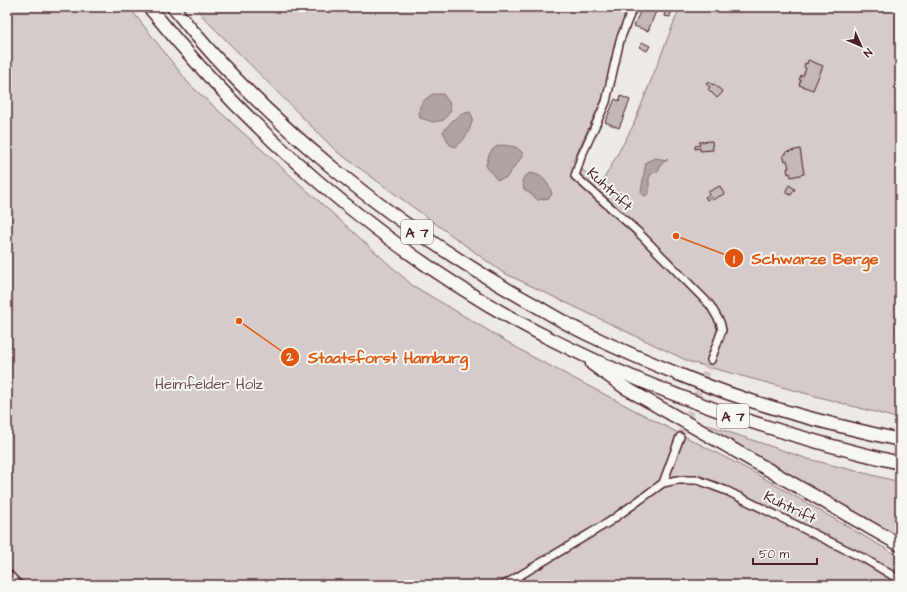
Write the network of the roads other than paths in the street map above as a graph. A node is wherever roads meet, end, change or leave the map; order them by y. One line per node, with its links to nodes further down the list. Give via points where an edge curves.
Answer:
1 (149, 7): 4 (highway, A 7, via 231,100 311,176 370,223 451,280 504,313)
2 (173, 7): 7 (highway, A 7, via 228,70 324,160 376,202 436,245 504,287 584,332 689,379 790,412)
3 (633, 7): 5 (street, Kuhtrift, via 620,40 606,102 575,176 637,231 714,310 722,330)
4 (572, 350): 8 (highway, A 7, via 680,397 757,425 820,444); 10 (highway, via 624,387)
5 (711, 360)
6 (680, 437): 9 (street)
7 (900, 440)
8 (900, 463)
9 (663, 483): 12 (street, Kuhtrift, via 688,479 711,483 865,559); 14 (street, Kuhtrift, via 609,522)
10 (900, 545)
11 (7, 573): 13 (street)
12 (900, 580)
13 (19, 585)
14 (504, 585)

